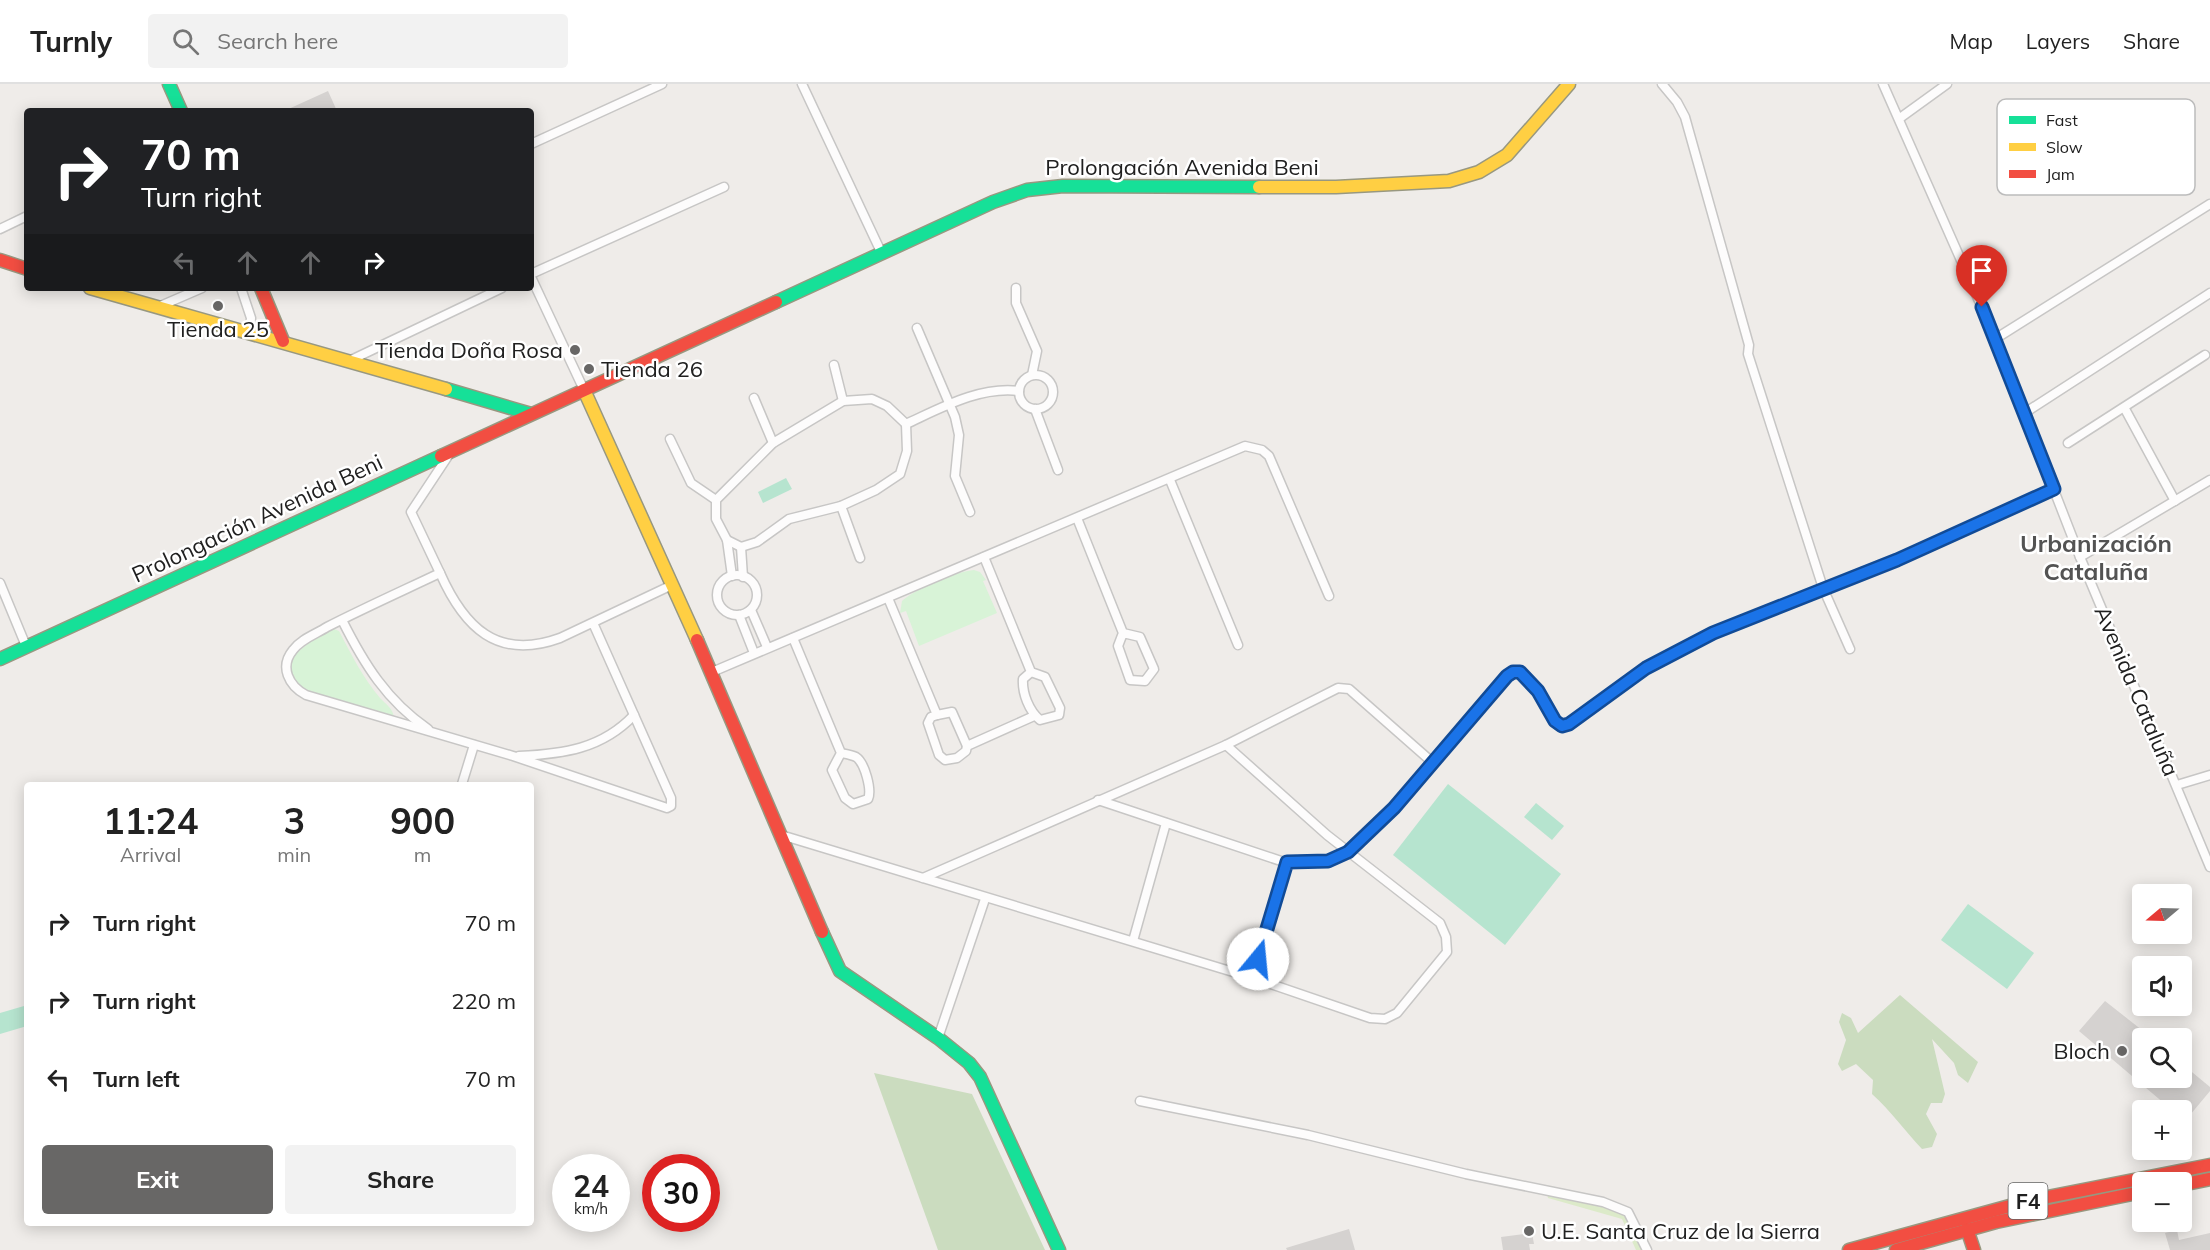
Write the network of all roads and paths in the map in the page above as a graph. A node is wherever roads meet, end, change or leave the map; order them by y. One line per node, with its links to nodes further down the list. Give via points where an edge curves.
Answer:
1 (169, 84): 8 (main road)
2 (662, 84): 10 (street)
3 (802, 84): 15 (street)
4 (1569, 84): 15 (main road, Prolongación Avenida Beni, via 1507,155 1479,172 1449,181 1335,187 1063,186 1027,190)
5 (1662, 84): 69 (street, via 1685,117 1749,345 1748,354)
6 (1883, 84): 9 (street, Avenida Cataluña)
7 (1947, 84): 9 (street)
8 (180, 108)
9 (1900, 118): 30 (street, Avenida Cataluña)
10 (534, 143)
11 (724, 187): 18 (street)
12 (2210, 204): 30 (street)
13 (24, 217): 14 (street)
14 (0, 229)
15 (882, 254): 36 (main road, Prolongación Avenida Beni)
16 (0, 261): 17 (main road)
17 (24, 268)
18 (534, 274)
19 (534, 282): 36 (street)
20 (1016, 288): 35 (street, via 1016,303 1037,351)
21 (101, 291): 27 (main road)
22 (195, 291): 27 (street)
23 (242, 291): 29 (street, via 251,318)
24 (262, 291): 31 (main road)
25 (496, 291): 33 (street)
26 (2210, 293): 44 (street)
27 (158, 307): 29 (main road)
28 (917, 328): 40 (street)
29 (250, 333): 31 (main road)
30 (1995, 339): 44 (street, Avenida Cataluña)
31 (283, 341): 33 (main road)
32 (2205, 355): 42 (street)
33 (351, 360): 43 (main road)
34 (834, 365): 39 (street)
35 (1032, 375): 37 (street, via 1023,381); 41 (street, via 1044,376 1053,391 1046,406)
36 (584, 390): 43 (main road, Prolongación Avenida Beni); 68 (main road)
37 (1019, 391): 40 (street, via 980,394); 41 (street, via 1022,401)
38 (754, 398): 47 (street)
39 (843, 401): 45 (street, via 872,399 887,406); 47 (street)
40 (950, 404): 45 (street); 57 (street, via 958,435 955,476)
41 (1035, 409): 50 (street)
42 (2125, 409): 48 (street); 55 (street)
43 (531, 414): 49 (main road, Prolongación Avenida Beni)
44 (2023, 414): 53 (street, Avenida Cataluña)
45 (906, 424): 56 (street, via 907,451 900,474)
46 (670, 439): 54 (street, via 691,483)
47 (773, 442): 54 (street)
48 (2068, 443)
49 (452, 450): 64 (street, via 411,512); 79 (main road, Prolongación Avenida Beni)
50 (1058, 470)
51 (1170, 480): 58 (street); 70 (street, via 1245,446 1262,450 1269,456); 78 (street)
52 (2210, 480): 55 (street)
53 (2054, 489): 62 (street, Avenida Cataluña); 69 (street, via 1897,560)
54 (716, 501): 59 (street, via 716,519)
55 (2175, 501): 62 (street)
56 (841, 506): 60 (street, via 789,519 757,542); 63 (street)
57 (970, 512)
58 (1077, 518): 61 (street); 76 (street)
59 (726, 540): 60 (street); 65 (street)
60 (741, 547): 66 (street)
61 (984, 557): 71 (street); 85 (street)
62 (2080, 557): 98 (street, Avenida Cataluña)
63 (860, 558)
64 (440, 573): 74 (street); 75 (street, via 462,615 493,639 535,645)
65 (732, 576): 66 (street); 73 (street, via 717,589 718,602 726,613)
66 (743, 576): 72 (street, via 756,591)
67 (0, 583): 79 (street)
68 (672, 585): 75 (street); 84 (main road)
69 (1823, 588): 81 (street); 95 (street, via 1713,633 1646,668 1562,726 1538,691 1520,672 1513,672)
70 (1329, 596)
71 (888, 598): 77 (street); 87 (street)
72 (751, 610): 73 (street); 80 (street)
73 (739, 615): 82 (street)
74 (342, 620): 89 (street, via 381,687 405,712); 89 (street, via 293,648 286,667 293,686 306,695)
75 (593, 623): 86 (street)
76 (1124, 633): 76 (street, via 1118,646 1130,680 1145,681 1154,669 1140,637)
77 (793, 638): 80 (street); 93 (street)
78 (1238, 645)
79 (26, 646): 83 (main road, Prolongación Avenida Beni)
80 (767, 647): 82 (street)
81 (1850, 649)
82 (754, 653): 84 (street)
83 (0, 659)
84 (712, 672): 101 (main road)
85 (1031, 672): 88 (street, via 1023,679 1023,689); 88 (street, via 1045,677 1060,708 1059,715 1050,719)
86 (634, 715): 94 (street, via 610,736 582,749); 94 (street, via 671,798 667,808)
87 (937, 715): 92 (street, via 952,712); 92 (street, via 928,723 939,755 945,760 957,758 966,752)
88 (1034, 716): 92 (street)
89 (436, 735): 90 (street)
90 (474, 745): 94 (street); 97 (street)
91 (1226, 745): 95 (street, via 1338,688 1349,689); 99 (street); 102 (street)
92 (967, 746)
93 (841, 753): 93 (street, via 832,770 845,798 853,804 868,799 870,786 860,761)
94 (513, 756)
95 (1432, 762): 102 (street, via 1394,808)
96 (2210, 775): 98 (street)
97 (463, 782)
98 (2177, 785): 104 (street, Avenida Cataluña)
99 (1098, 800): 100 (street); 105 (street)
100 (1166, 823): 103 (street); 107 (street)
101 (781, 836): 105 (street); 109 (main road, via 840,971)
102 (1348, 852): 103 (street, via 1328,861); 108 (street, via 1440,923 1447,952 1397,1013 1385,1019 1370,1018)
103 (1287, 862): 108 (street)
104 (2210, 867)
105 (923, 878): 106 (street)
106 (985, 899): 107 (street); 109 (street)
107 (1132, 941): 108 (street)
108 (1252, 978)
109 (938, 1038): 116 (main road, via 980,1077)
110 (1140, 1101): 117 (street, via 1603,1202 1628,1212)
111 (2210, 1166): 118 (main road, F4, via 2092,1186 1930,1225)
112 (2210, 1179): 113 (main road)
113 (2192, 1183)
114 (2132, 1194): 115 (main road, F4)
115 (1967, 1229): 119 (main road, F4); 120 (main road)
116 (1059, 1250)
117 (1647, 1250)
118 (1849, 1250)
119 (1896, 1250)
120 (1974, 1250)

